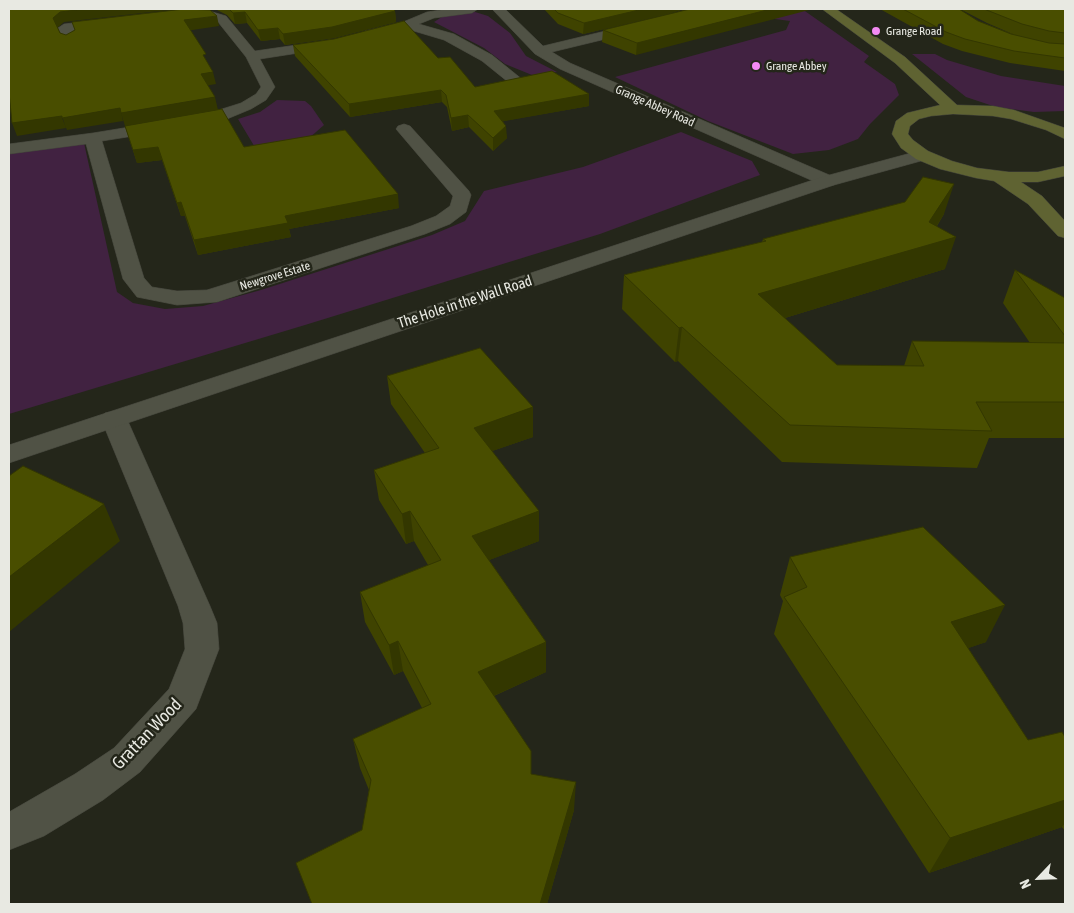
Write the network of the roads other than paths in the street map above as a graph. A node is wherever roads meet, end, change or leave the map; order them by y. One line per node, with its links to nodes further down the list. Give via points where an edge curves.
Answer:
1 (472, 9): 7 (street, via 431,15)
2 (498, 9): 11 (street, Grange Abbey Road)
3 (698, 9): 11 (street, via 676,18)
4 (828, 9): 14 (main road, via 900,60)
5 (171, 15): 12 (street, via 190,13 222,19)
6 (123, 21): 9 (street, via 64,28)
7 (407, 25): 8 (street); 13 (street, via 448,37 487,58)
8 (357, 38)
9 (70, 40)
10 (342, 42): 12 (street)
11 (540, 51): 22 (street, Grange Abbey Road, via 587,76)
12 (252, 56): 17 (street, via 268,87 261,97 246,106 203,120)
13 (518, 83)
14 (953, 109): 15 (main road, via 1014,115); 19 (main road, via 913,116 902,124 900,134 906,144)
15 (1061, 128)
16 (404, 129): 17 (street, Newgrove Estate, via 462,196 459,208 443,220 208,297 177,298 145,292 134,279)
17 (93, 138): 18 (street)
18 (9, 149)
19 (922, 155): 21 (main road, via 946,166); 22 (street, The Hole in the Wall Road)
20 (1065, 171): 21 (main road, via 1038,177)
21 (998, 176): 23 (main road, via 1035,200)
22 (828, 181): 24 (street, The Hole in the Wall Road)
23 (1065, 232)
24 (114, 419): 25 (street, The Hole in the Wall Road); 26 (street, Grattan Wood, via 194,606 200,623 202,649 183,698 127,760 30,824)
25 (9, 454)
26 (9, 831)

